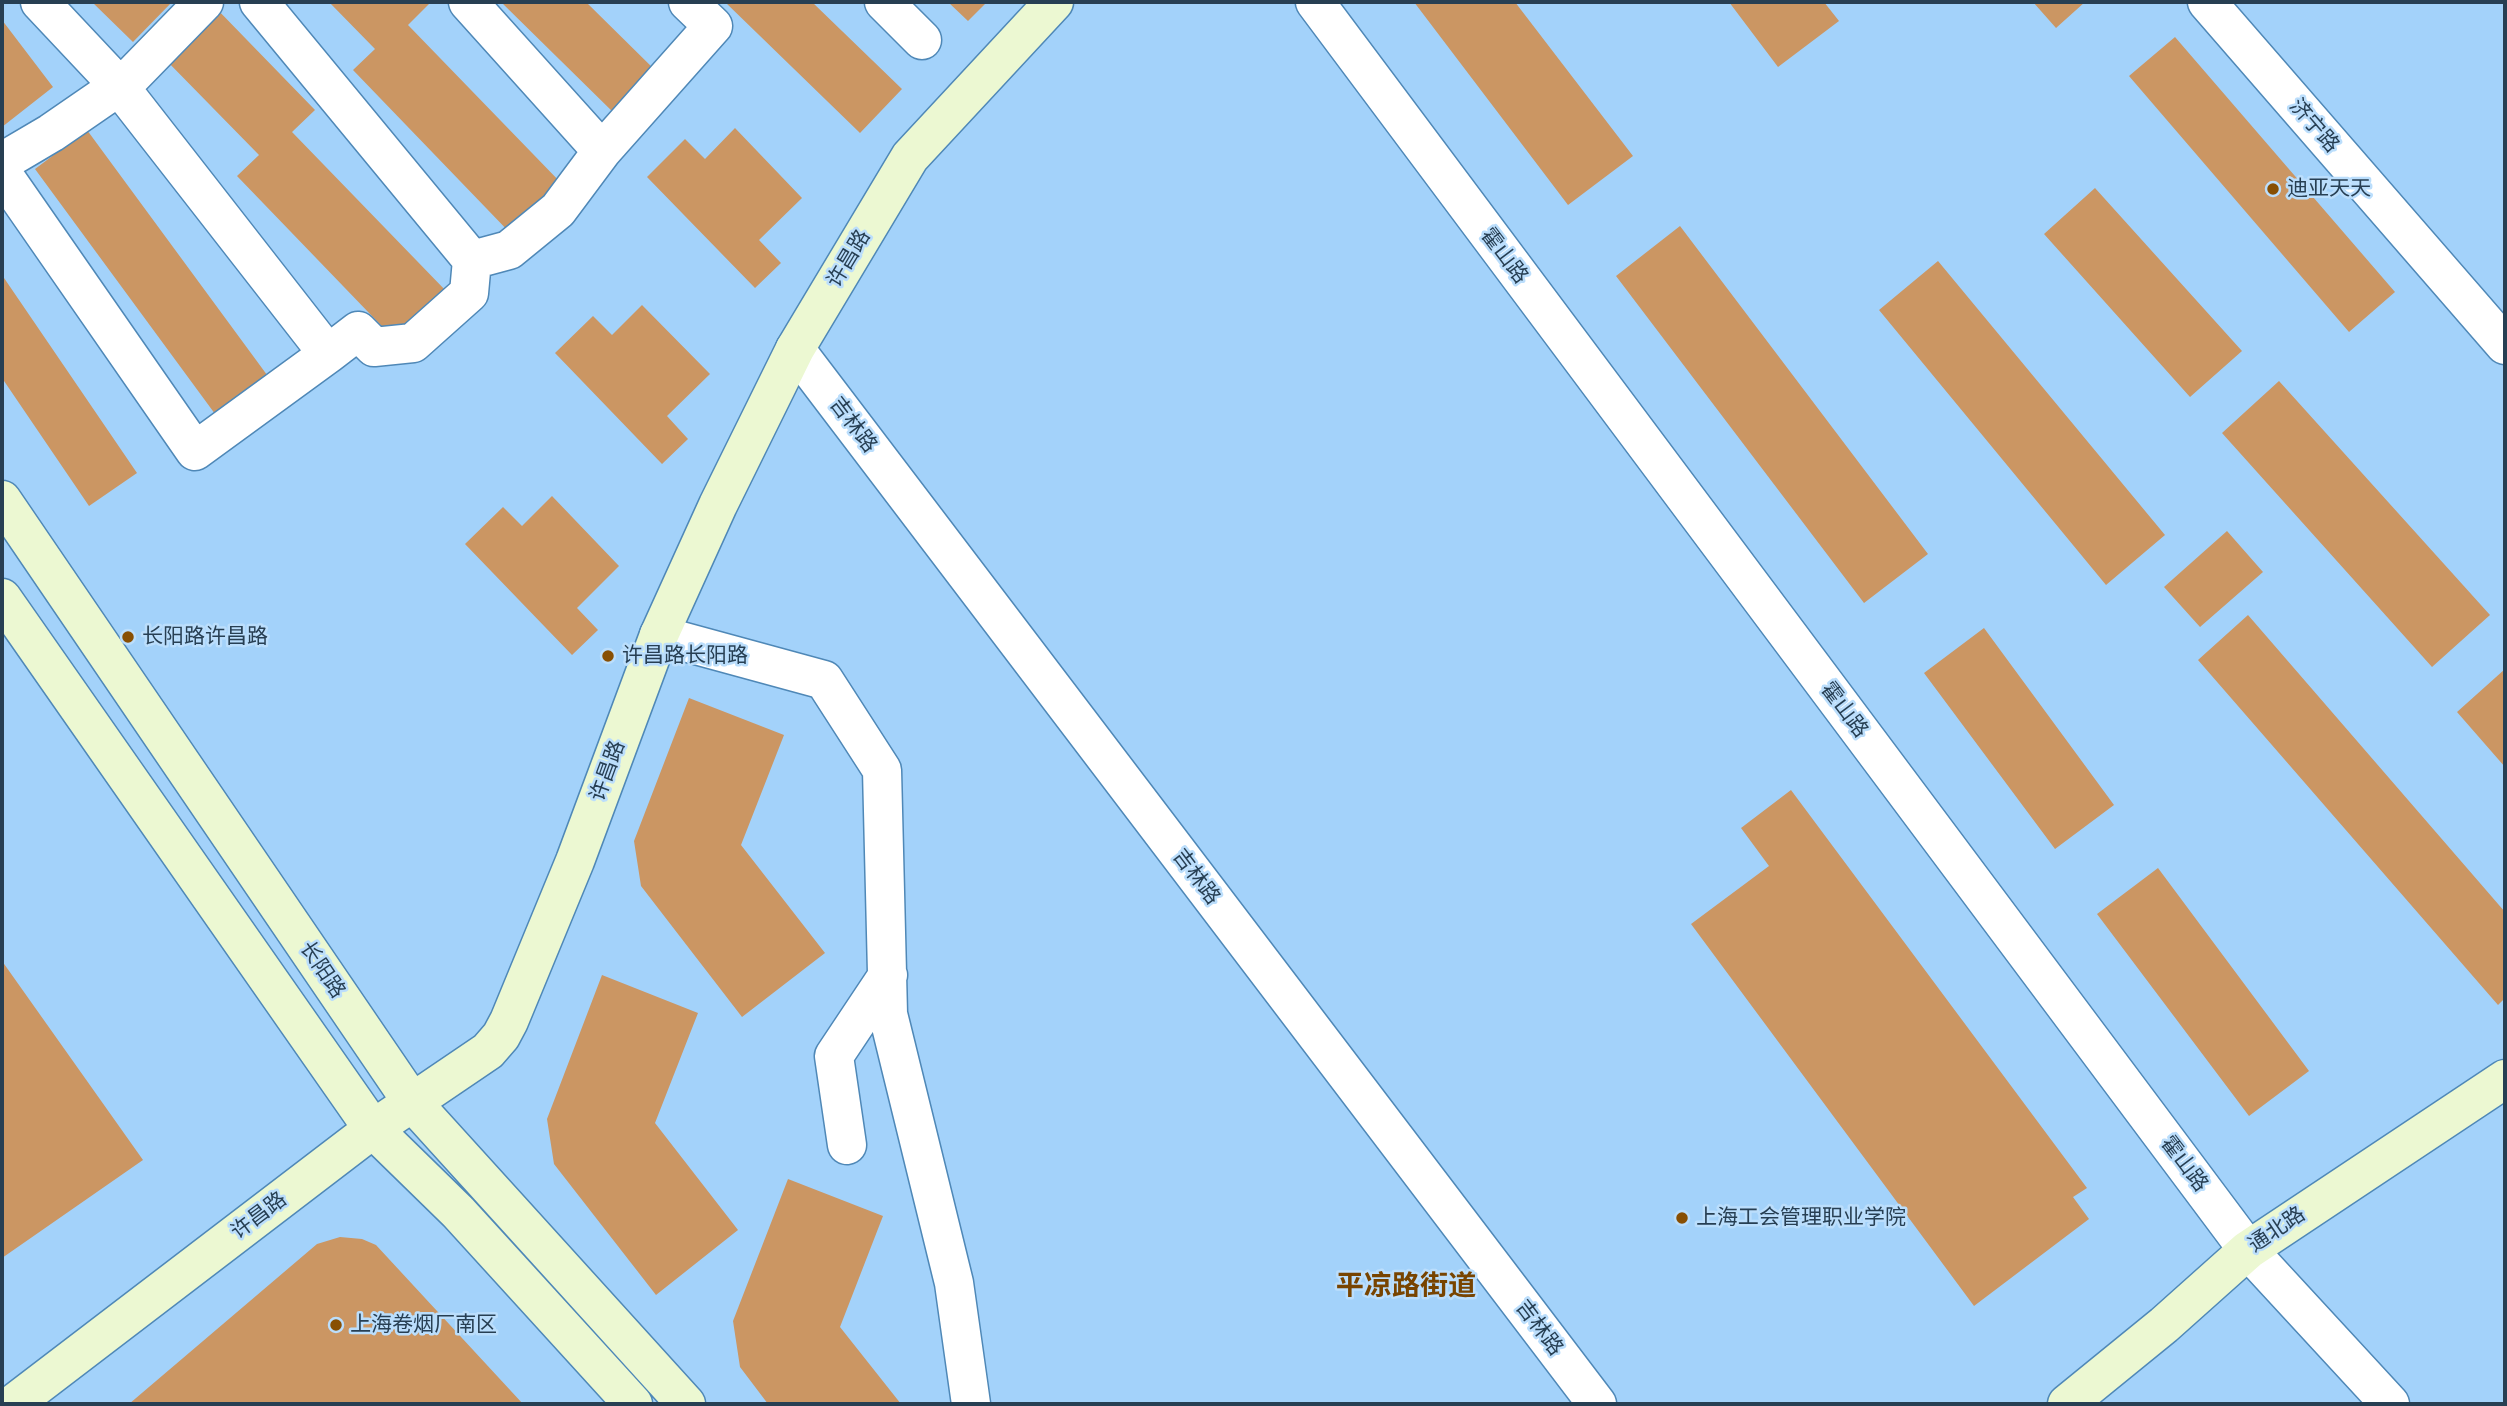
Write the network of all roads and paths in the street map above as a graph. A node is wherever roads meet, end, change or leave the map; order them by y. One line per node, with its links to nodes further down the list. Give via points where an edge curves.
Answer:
1 (40, 2): 11 (street)
2 (204, 2): 11 (street)
3 (258, 2): 15 (street)
4 (468, 2): 12 (street)
5 (688, 2): 12 (street, via 713,26)
6 (884, 2): 10 (street)
7 (1055, 2): 17 (street, 许昌路, via 910,158)
8 (1315, 2): 27 (street, 霍山路)
9 (2207, 2): 16 (street, 济宁路)
10 (922, 40)
11 (119, 86): 13 (street); 18 (street)
12 (602, 151): 15 (street, via 558,210 509,250)
13 (2, 162)
14 (2, 173): 18 (street, via 195,452)
15 (472, 260): 18 (street, via 469,293 413,343 374,347 358,331)
16 (2505, 345)
17 (795, 349): 21 (street, 许昌路); 32 (street, 吉林路)
18 (328, 354)
19 (2, 500): 24 (street, 长阳路)
20 (2, 598): 25 (street)
21 (659, 635): 22 (street, via 824,680 882,770); 24 (street, 许昌路, via 575,861 509,1021 488,1051)
22 (888, 975): 26 (street, via 834,1056); 31 (street, via 888,1014 954,1283)
23 (2505, 1079): 27 (street, 通北路)
24 (412, 1102): 25 (street, 许昌路); 30 (street, 长阳路)
25 (373, 1129): 28 (street, 许昌路); 29 (street, via 458,1212)
26 (847, 1145)
27 (2248, 1250): 33 (street, 通北路); 34 (street, 霍山路)
28 (13, 1404)
29 (633, 1404)
30 (686, 1404)
31 (971, 1404)
32 (1597, 1404)
33 (2067, 1404)
34 (2390, 1404)

